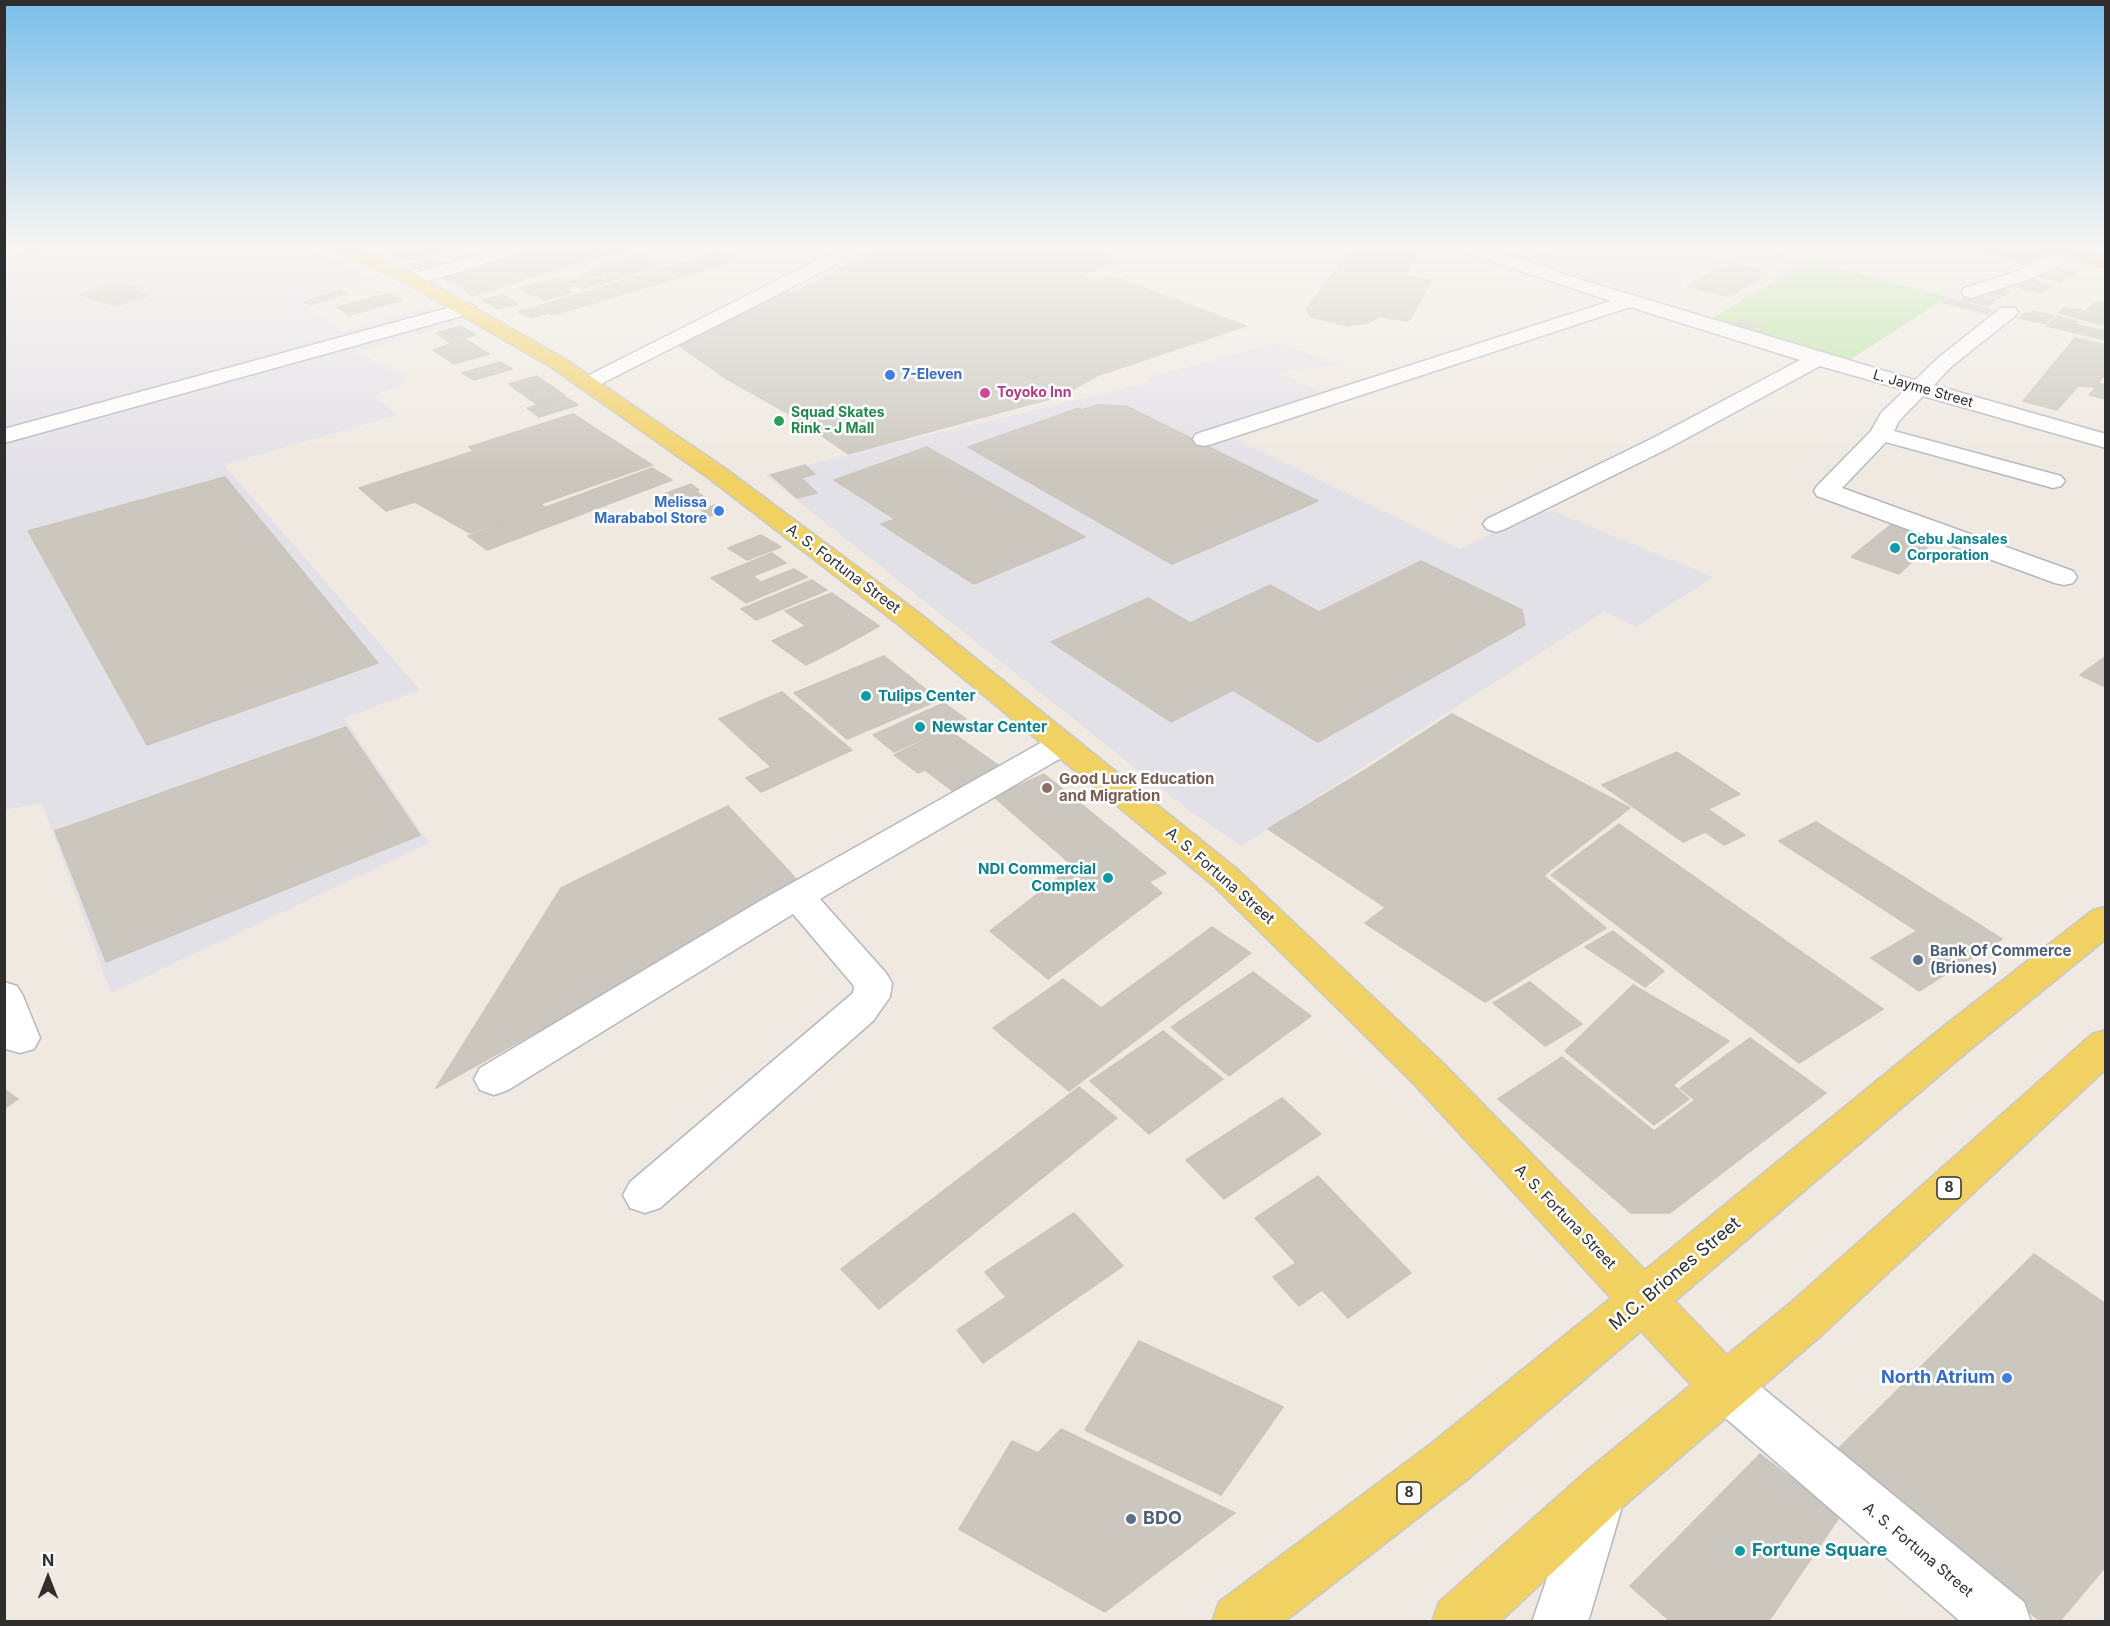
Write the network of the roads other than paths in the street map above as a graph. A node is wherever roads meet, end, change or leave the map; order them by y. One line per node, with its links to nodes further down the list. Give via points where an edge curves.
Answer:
1 (416, 323): 11 (street)
2 (489, 323): 8 (main road, A. S. Fortuna Street)
3 (707, 323): 8 (street)
4 (1562, 323): 12 (street)
5 (1701, 323): 7 (street, L. Jayme Street)
6 (1994, 323): 9 (street, via 1945,362)
7 (1818, 359): 9 (street, L. Jayme Street); 15 (street, via 1659,444)
8 (588, 383): 17 (main road, A. S. Fortuna Street, via 791,529)
9 (1920, 389): 10 (street, via 1889,418); 13 (street, L. Jayme Street)
10 (1881, 434): 14 (street); 16 (street, via 1826,491)
11 (4, 436)
12 (1204, 439)
13 (2106, 441)
14 (2053, 481)
15 (1496, 524)
16 (2064, 577)
17 (1062, 744): 18 (street); 25 (main road, A. S. Fortuna Street, via 1226,878 1379,1023)
18 (797, 896): 23 (street); 24 (street, via 873,984 871,998)
19 (2106, 919): 25 (main road, M.C. Briones Street / 8, via 1953,1041)
20 (4, 996): 21 (street)
21 (20, 1038)
22 (2106, 1045): 26 (main road, 8, via 1806,1319)
23 (494, 1079)
24 (645, 1195)
25 (1644, 1300): 26 (main road, A. S. Fortuna Street); 28 (main road, M.C. Briones Street / 8, via 1429,1478)
26 (1725, 1387): 27 (main road, 8); 31 (street, A. S. Fortuna Street)
27 (1600, 1493): 29 (main road, 8); 30 (street)
28 (1239, 1622)
29 (1460, 1622)
30 (1560, 1622)
31 (2004, 1622)

